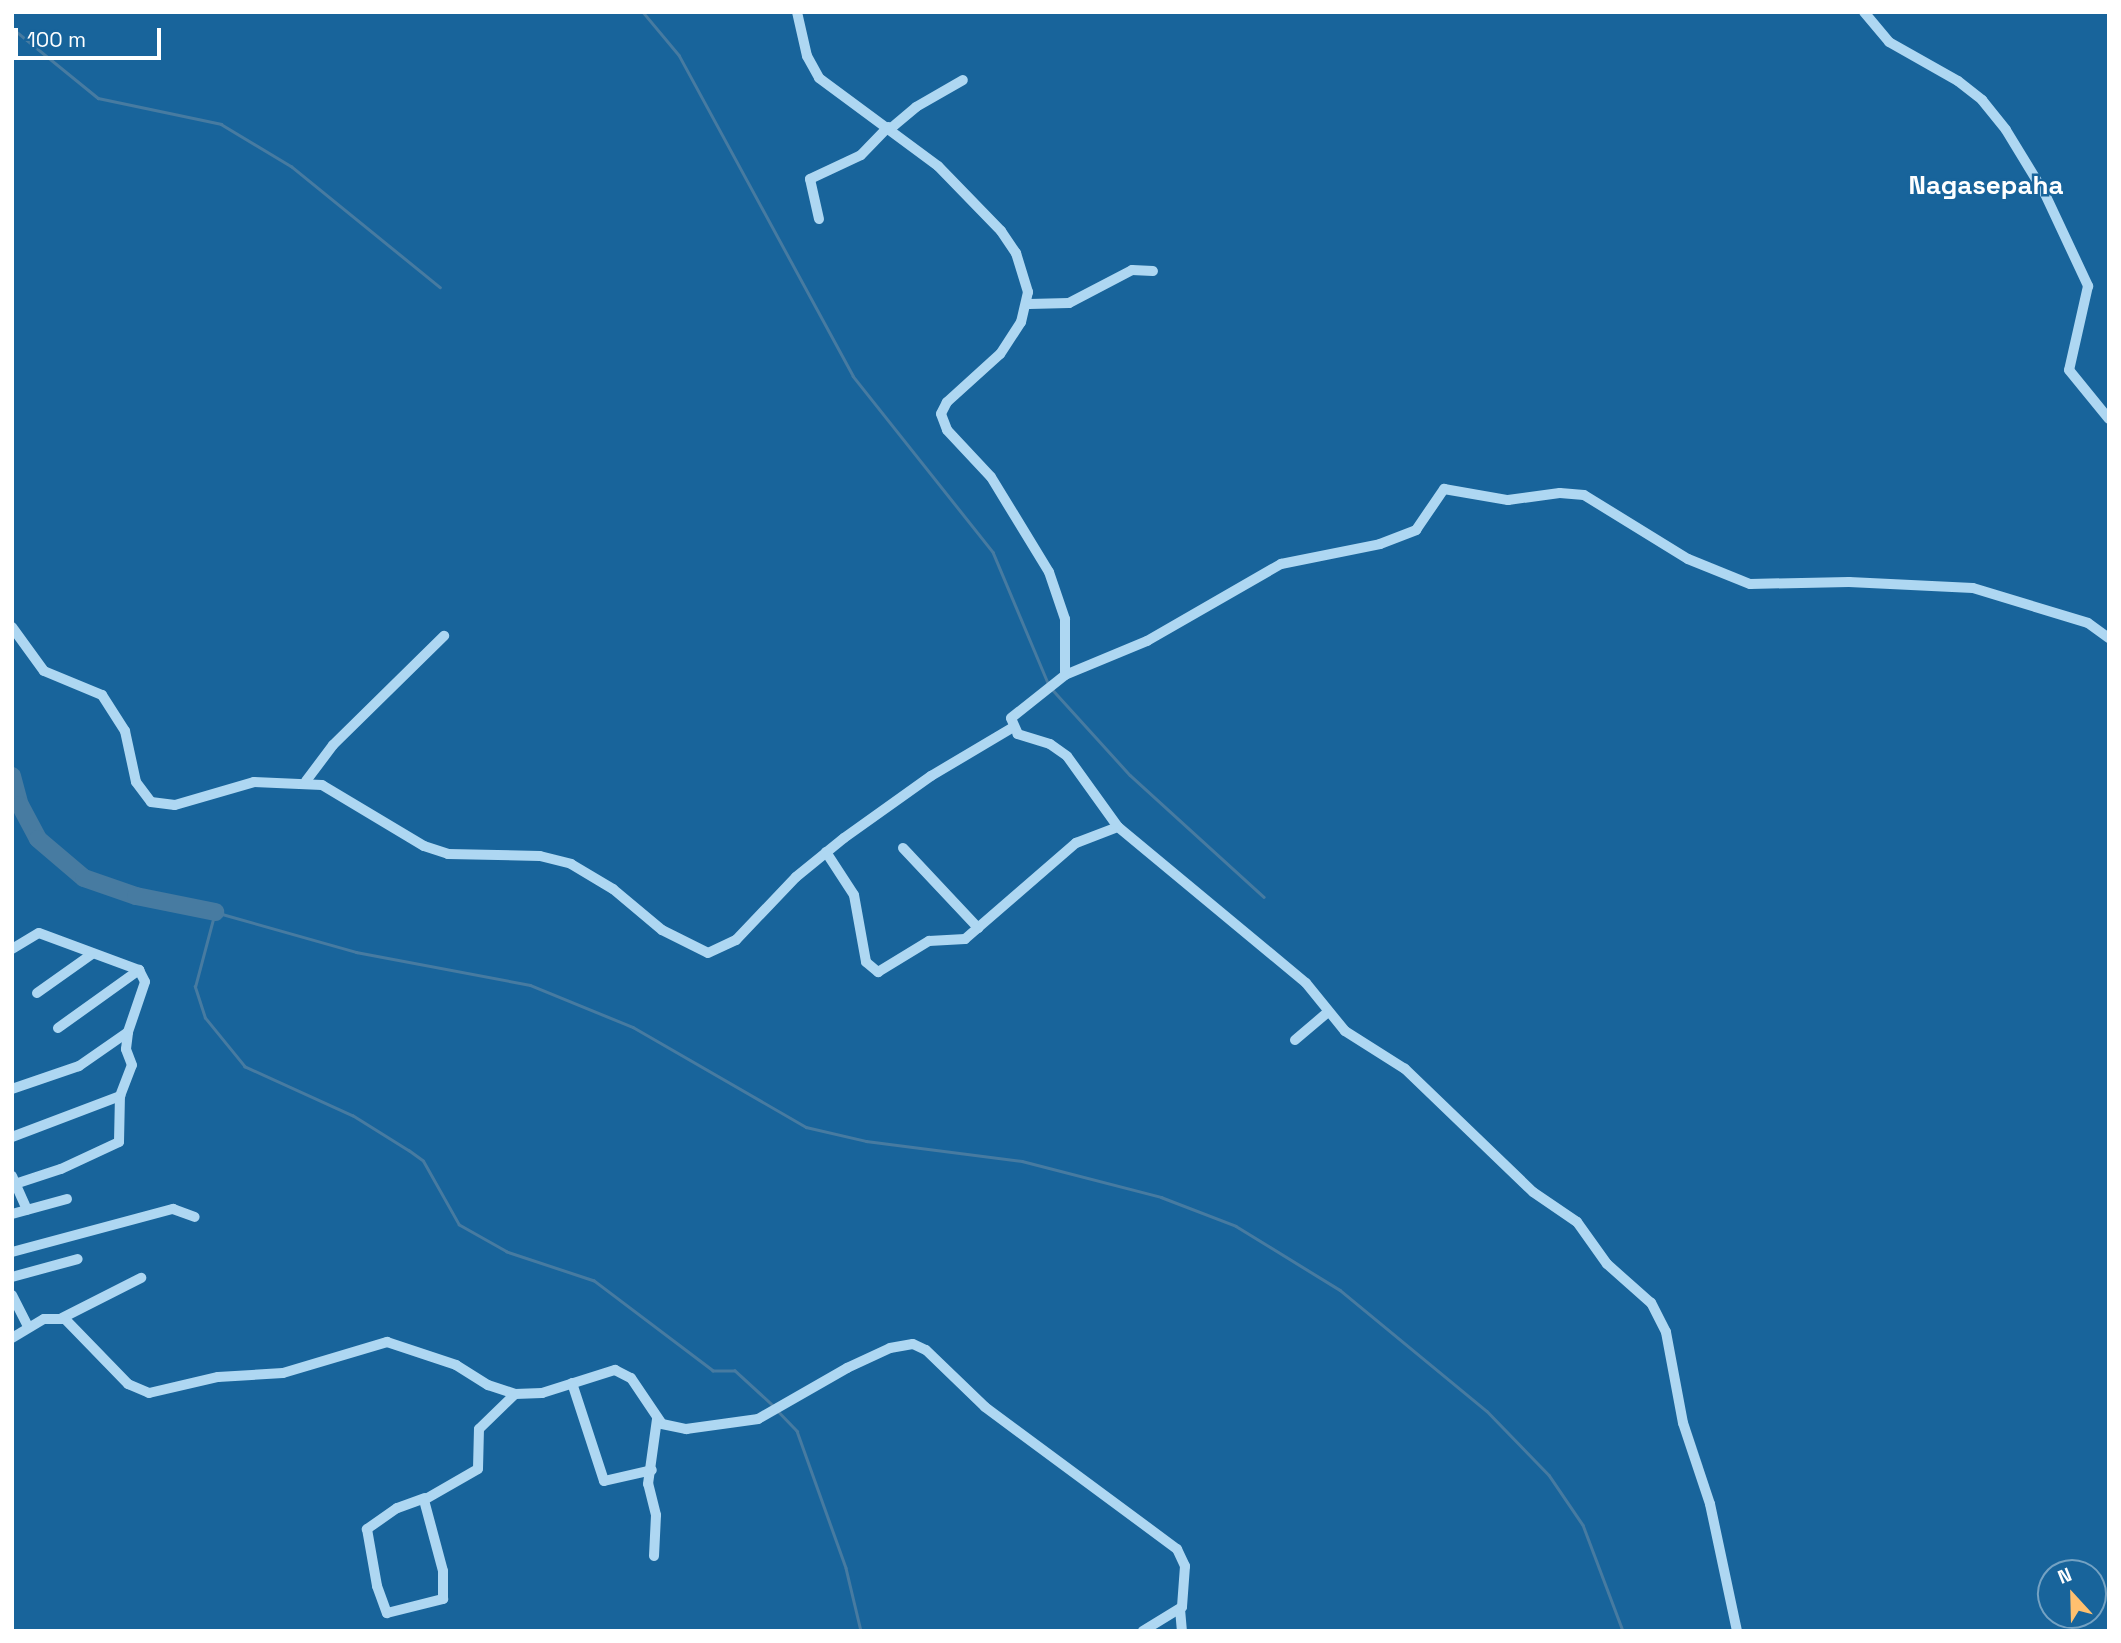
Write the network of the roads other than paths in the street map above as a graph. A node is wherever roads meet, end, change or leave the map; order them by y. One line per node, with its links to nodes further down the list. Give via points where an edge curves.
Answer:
1 (797, 12): 4 (street, via 807,56 819,78)
2 (1864, 12): 8 (street, via 1889,41 1982,100 2045,194 2088,286 2069,370)
3 (963, 80): 4 (street)
4 (889, 128): 5 (street, via 861,155 810,179); 7 (street, via 938,166 1001,230 1019,260)
5 (820, 219)
6 (1153, 271): 7 (street, via 1132,270 1074,302)
7 (1029, 304): 12 (street, via 1000,354 947,401 941,414 947,430 990,477 1053,579 1065,619)
8 (2109, 419)
9 (12, 627): 14 (street, via 44,671 94,688 111,705 125,731 136,782 151,802 175,805 234,785)
10 (444, 636): 14 (street, via 333,745)
11 (2109, 638): 12 (street, via 2088,623 1973,588 1749,584 1688,559 1584,495 1560,493 1508,500 1455,489 1438,492 1422,524 1405,535 1281,564 1147,641)
12 (1060, 678): 13 (street, via 1012,715)
13 (1012, 729): 15 (street, via 1067,756); 17 (street, via 903,795)
14 (306, 782): 17 (street, via 344,795 424,846 448,853 540,856 571,863 613,889 662,930 708,953 736,940)
15 (1118, 827): 18 (street, via 1076,843); 23 (street, via 1300,978)
16 (903, 848): 18 (street)
17 (827, 852): 18 (street, via 858,902 866,962 875,972 922,944 965,939)
18 (978, 928)
19 (12, 949): 20 (street, via 39,933)
20 (92, 954): 21 (street); 22 (street)
21 (139, 970): 24 (street); 25 (street, via 145,982)
22 (37, 993)
23 (1328, 1012): 26 (street); 52 (street, via 1345,1031 1415,1077 1533,1192 1577,1222 1607,1264 1651,1303 1665,1332 1682,1423 1710,1504)
24 (58, 1028)
25 (128, 1032): 27 (street, via 79,1066); 28 (street, via 125,1049 132,1065)
26 (1295, 1040)
27 (12, 1088)
28 (120, 1096): 29 (street); 30 (street, via 119,1142 61,1169)
29 (12, 1137)
30 (14, 1180): 32 (street)
31 (67, 1199): 32 (street)
32 (27, 1210): 33 (street)
33 (12, 1214)
34 (195, 1217): 35 (street, via 173,1209 138,1222)
35 (12, 1252)
36 (78, 1259): 37 (street)
37 (12, 1277)
38 (141, 1278): 40 (street)
39 (12, 1295): 41 (street)
40 (62, 1318): 41 (street, via 44,1318); 44 (street, via 128,1384 149,1393 218,1377 283,1373 387,1342 456,1365 488,1385)
41 (28, 1326): 42 (street)
42 (12, 1338)
43 (572, 1383): 44 (street, via 542,1394); 45 (street, via 597,1373 621,1372 637,1386); 46 (street, via 604,1481)
44 (515, 1394): 47 (street, via 481,1424 478,1469)
45 (657, 1419): 46 (street); 49 (street, via 686,1429 763,1417 890,1348 919,1346 972,1398 1177,1549 1186,1577)
46 (652, 1470): 48 (street, via 648,1484 656,1515)
47 (425, 1498): 47 (street, via 443,1571 443,1599 387,1613 367,1529 397,1508)
48 (654, 1556)
49 (1180, 1609): 50 (street); 51 (street)
50 (1143, 1631)
51 (1182, 1631)
52 (1737, 1631)

